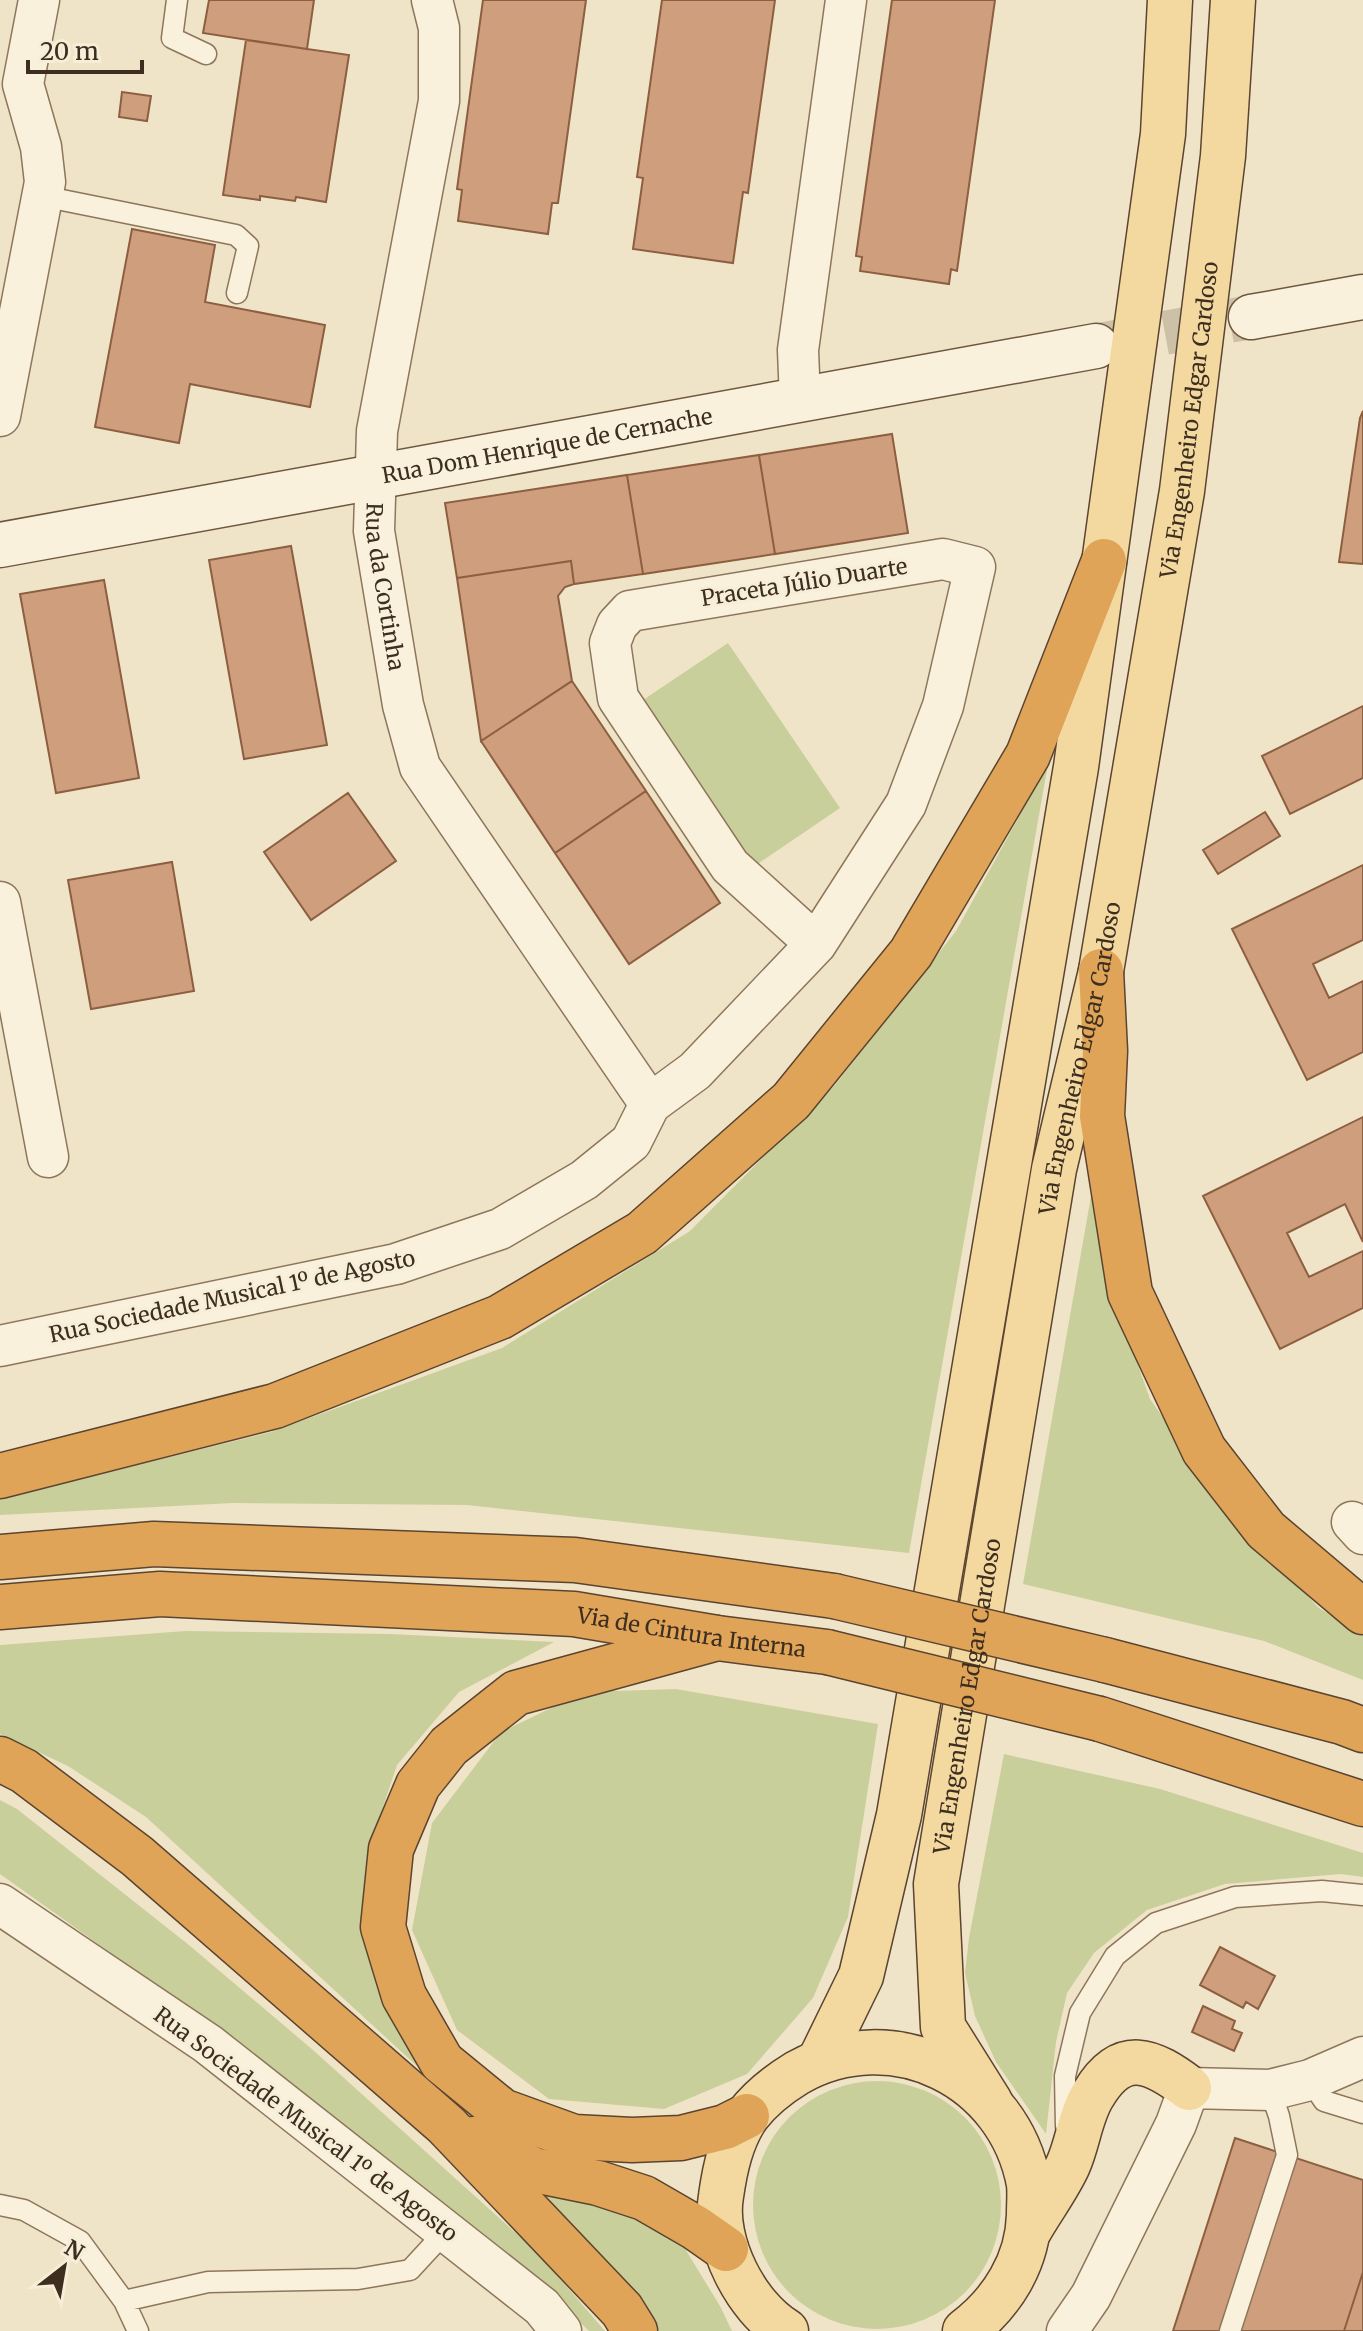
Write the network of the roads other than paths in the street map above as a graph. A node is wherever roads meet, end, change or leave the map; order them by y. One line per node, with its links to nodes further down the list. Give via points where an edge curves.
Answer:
1 (39, 0): 8 (street, via 23,84 41,147)
2 (177, 0): 7 (lane, via 172,38)
3 (432, 0): 15 (street, Rua da Cortinha, via 439,28 439,101 377,431)
4 (846, 0): 13 (street, via 798,350)
5 (1170, 0): 17 (main road, Via Engenheiro Edgar Cardoso, via 1163,134)
6 (1233, 0): 20 (main road, Via Engenheiro Edgar Cardoso, via 1223,156 1182,491)
7 (206, 54)
8 (42, 196): 9 (lane, via 236,235 248,246); 14 (street)
9 (237, 293)
10 (1363, 297): 11 (street)
11 (1251, 317)
12 (1096, 346): 13 (street, Rua Dom Henrique de Cernache)
13 (800, 400): 15 (street, Rua Dom Henrique de Cernache)
14 (0, 416)
15 (376, 476): 16 (street, Rua Dom Henrique de Cernache); 21 (street, Rua da Cortinha, via 374,531 403,705 420,767)
16 (0, 545)
17 (1104, 561): 24 (highway, via 1028,755 911,953 791,1101 642,1233 500,1317 275,1406); 35 (main road, Via Engenheiro Edgar Cardoso, via 1076,767 899,1815 861,1976)
18 (0, 902): 22 (street)
19 (816, 944): 19 (street, Praceta Júlio Duarte, via 906,804 943,706 975,567 943,559 630,611 617,625 610,643 618,698 730,866); 21 (street, Praceta Júlio Duarte, via 695,1071)
20 (1101, 971): 27 (highway, via 1102,1116 1130,1293 1204,1450 1266,1530); 39 (main road, Via Engenheiro Edgar Cardoso, via 1054,1169 936,1884 943,2027)
21 (650, 1104): 23 (street, Rua Sociedade Musical 1º de Agosto, via 631,1142 584,1180 500,1229 396,1264)
22 (48, 1157)
23 (0, 1346)
24 (0, 1476)
25 (0, 1557): 29 (highway, bridge, via 154,1544 575,1560 834,1596 1105,1660)
26 (0, 1607): 28 (highway, Via de Cintura Interna, via 160,1594 574,1614)
27 (1363, 1612)
28 (717, 1638): 31 (highway, Via de Cintura Interna, bridge, via 827,1652 1100,1719); 41 (highway, via 516,1693 449,1746 418,1785 391,1849 383,1927 404,1996 442,2062 502,2111 574,2137 632,2140 681,2138)
29 (1363, 1730)
30 (0, 1759): 42 (highway, via 24,1771 137,1856)
31 (1363, 1804)
32 (1363, 1895): 43 (lane, via 1322,1891 1235,1897 1156,1923 1115,1956 1080,2013 1065,2076)
33 (0, 1904): 45 (street, Rua Sociedade Musical 1º de Agosto, via 208,2044)
34 (1363, 2057): 36 (street)
35 (820, 2060): 39 (main road, via 865,2051 912,2055 954,2073); 41 (main road, via 780,2083)
36 (1310, 2080): 38 (street); 40 (lane, via 1324,2101)
37 (1189, 2088): 38 (street); 43 (main road, via 1147,2064 1132,2061 1112,2071 1092,2096); 54 (street, via 1091,2296)
38 (1270, 2090): 55 (lane, via 1287,2155)
39 (990, 2102): 46 (main road, Via Engenheiro Edgar Cardoso, via 1016,2141 1029,2185)
40 (1363, 2113)
41 (747, 2116): 47 (main road, via 727,2158 719,2204)
42 (446, 2125): 47 (highway, via 534,2170 644,2198); 52 (highway, via 622,2310)
43 (1068, 2166): 46 (main road)
44 (0, 2205): 48 (lane, via 24,2210 80,2241)
45 (446, 2231): 48 (lane, via 410,2270 358,2279 208,2282); 51 (street, Rua Sociedade Musical 1º de Agosto, via 542,2307)
46 (1029, 2232): 53 (main road, via 1014,2275 988,2313)
47 (726, 2249): 49 (main road, via 746,2291)
48 (124, 2301): 50 (lane)
49 (780, 2329)
50 (138, 2331)
51 (561, 2331)
52 (635, 2331)
53 (965, 2331)
54 (1067, 2331)
55 (1230, 2331)

